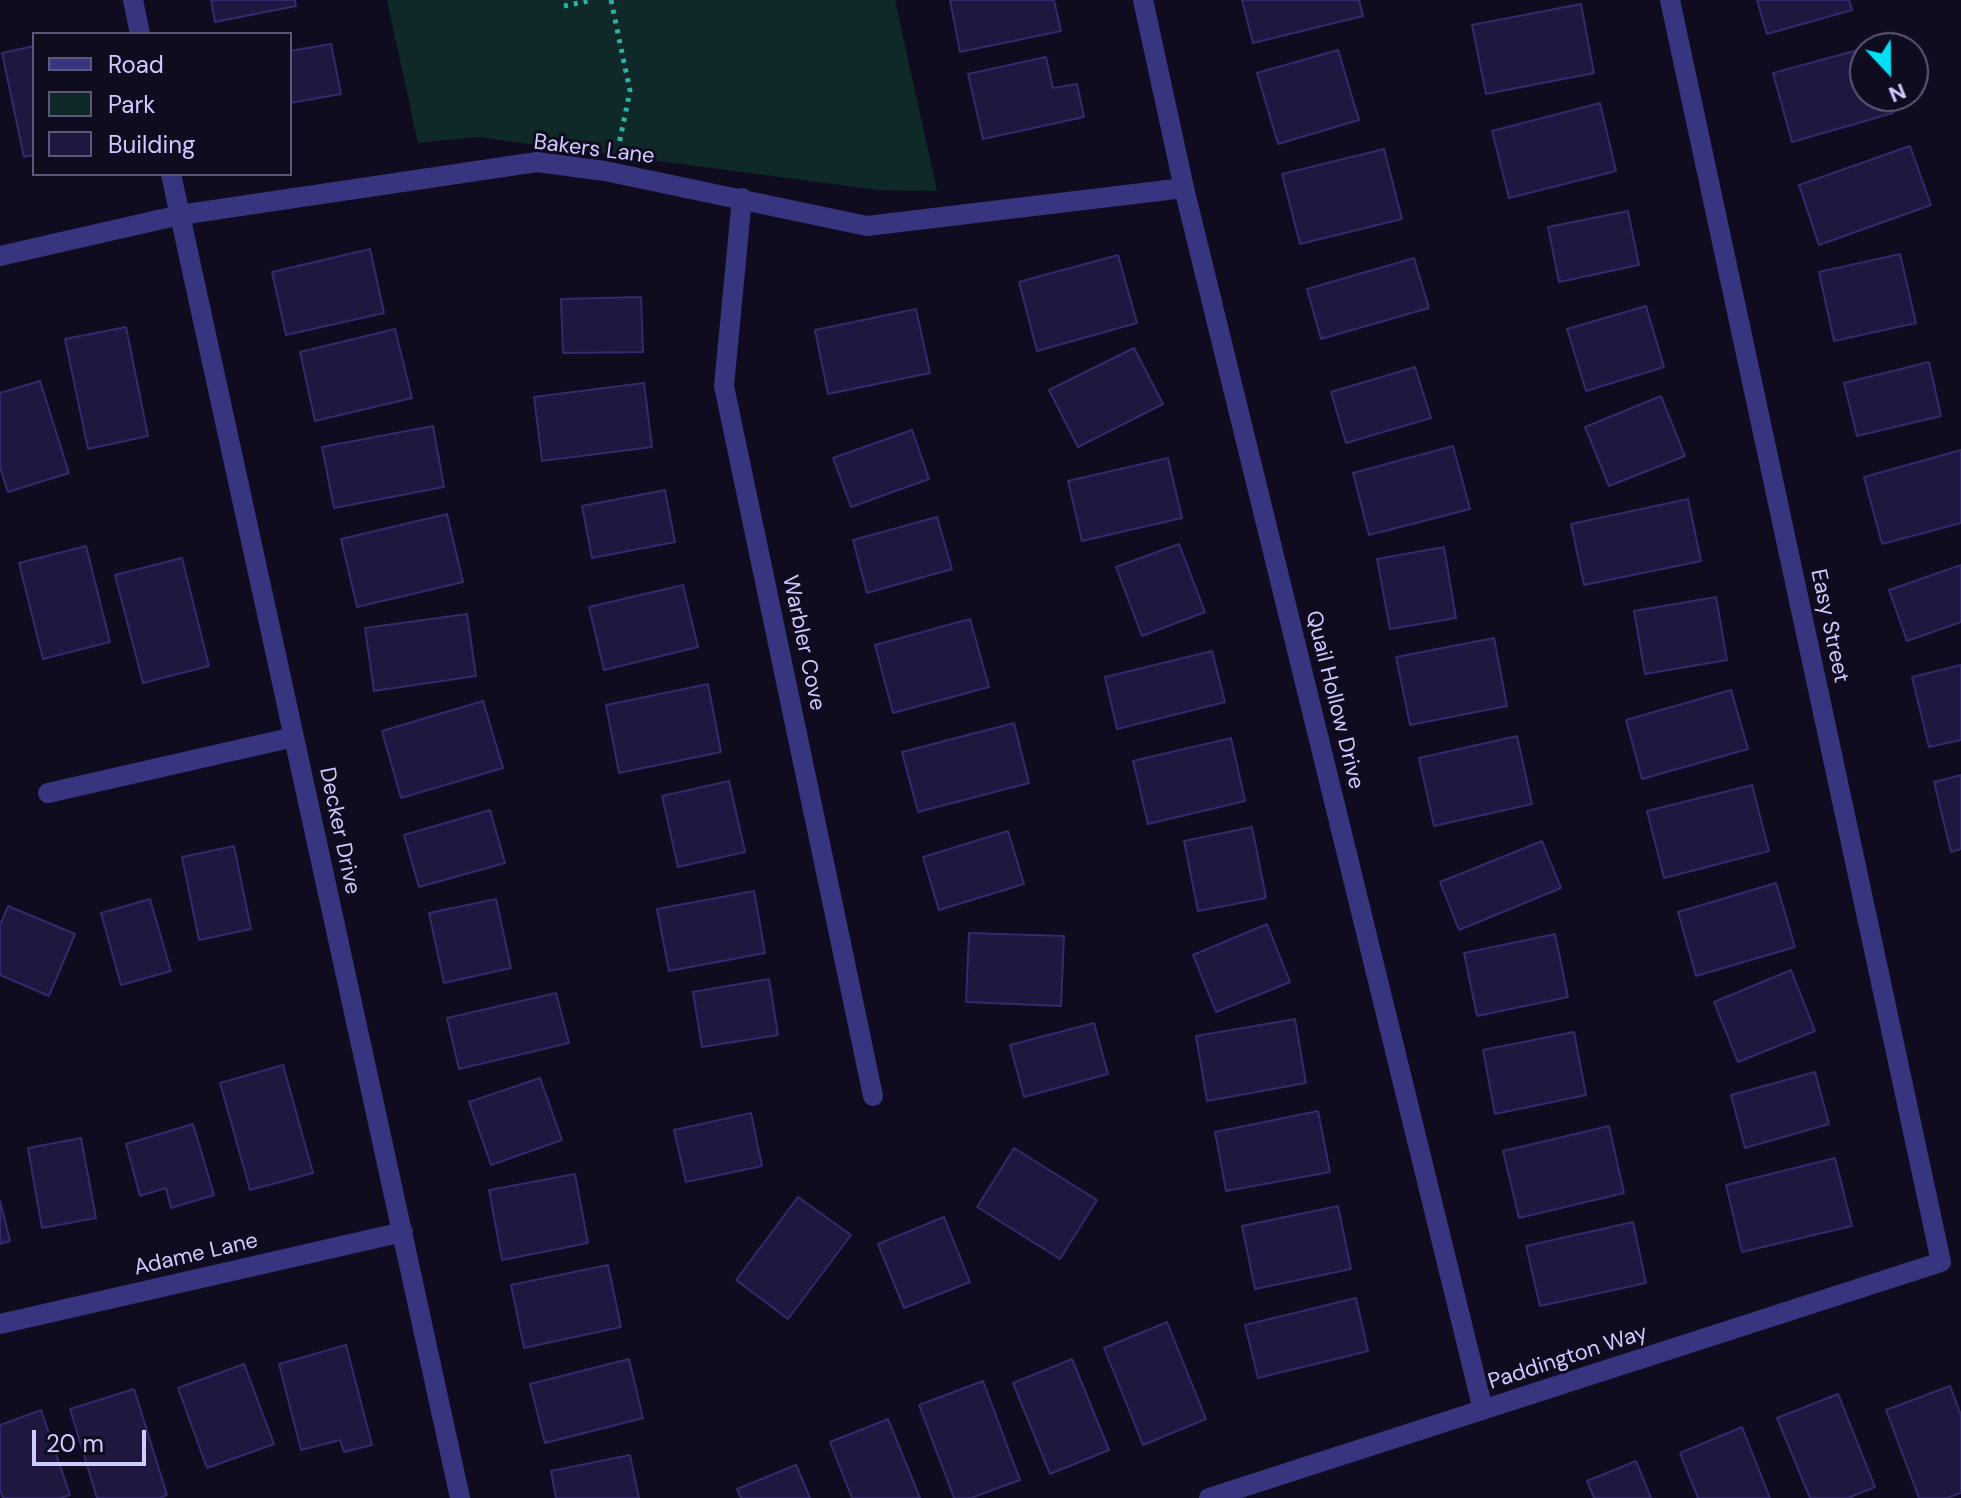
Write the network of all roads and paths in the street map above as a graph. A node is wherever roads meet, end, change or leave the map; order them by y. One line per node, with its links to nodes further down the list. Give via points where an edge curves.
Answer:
1 (133, 0): 7 (street)
2 (593, 0): 6 (path)
3 (611, 0): 8 (path, via 630,91)
4 (1143, 0): 10 (street, Quail Hollow Drive)
5 (1670, 0): 18 (street, Easy Street)
6 (564, 6)
7 (140, 32)
8 (618, 149)
9 (171, 176): 12 (street, Decker Drive)
10 (1184, 188): 11 (street, Bakers Lane, via 867,226); 20 (street, Quail Hollow Drive)
11 (742, 198): 12 (street, Bakers Lane, via 537,162); 16 (street, Warbler Cove, via 724,386)
12 (180, 215): 13 (street, Bakers Lane); 14 (street, Decker Drive)
13 (0, 256)
14 (294, 737): 15 (street); 17 (street, Decker Drive)
15 (48, 793)
16 (873, 1096)
17 (403, 1232): 19 (street, Adame Lane); 21 (street, Decker Drive)
18 (1941, 1262): 20 (street, Paddington Way)
19 (0, 1324)
20 (1483, 1410): 22 (street, Paddington Way)
21 (460, 1498)
22 (1209, 1498)

